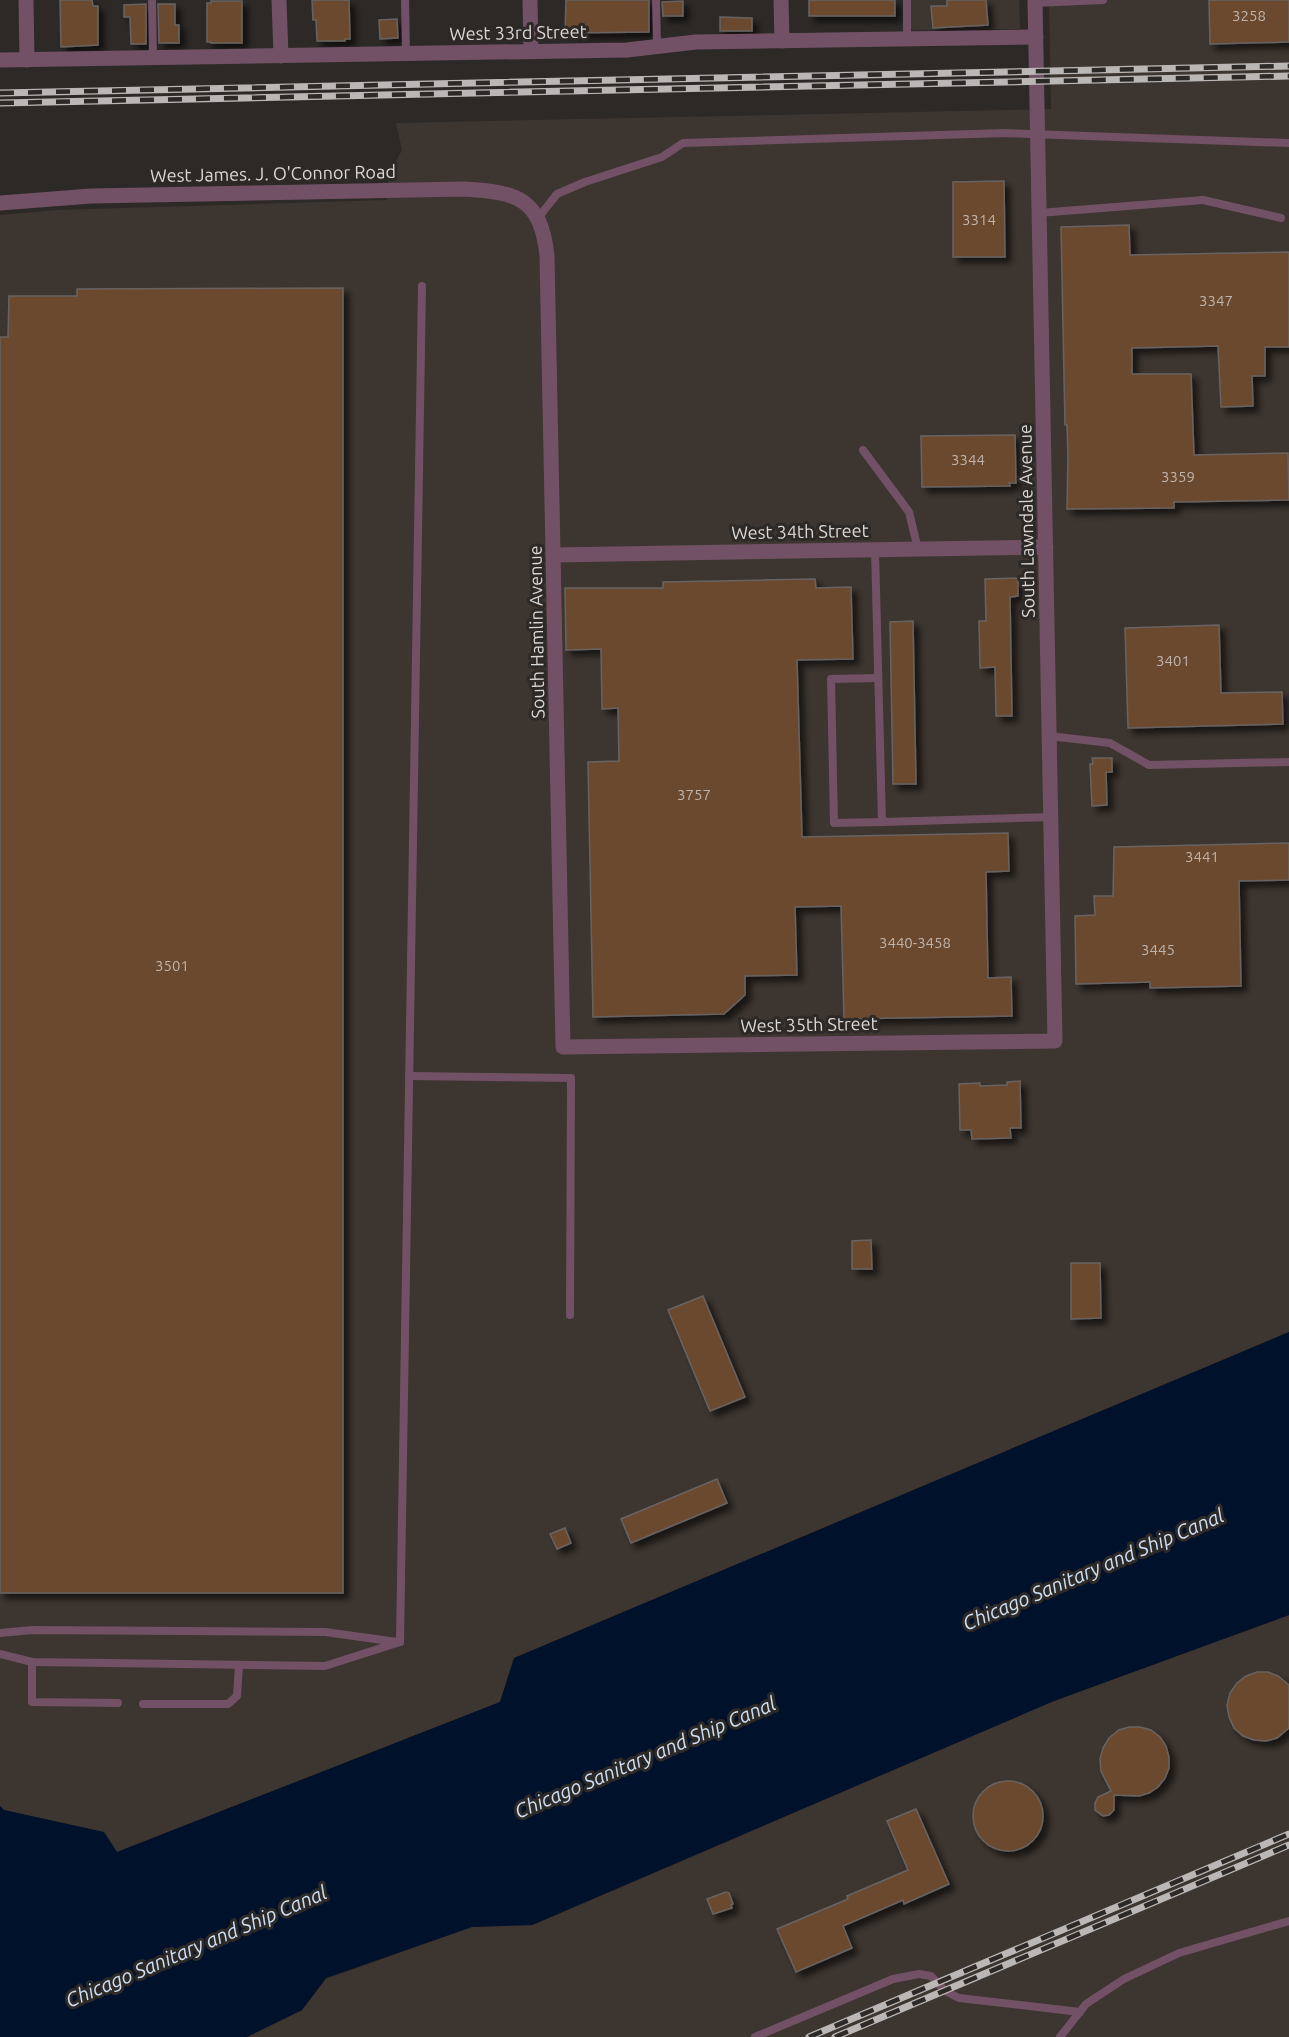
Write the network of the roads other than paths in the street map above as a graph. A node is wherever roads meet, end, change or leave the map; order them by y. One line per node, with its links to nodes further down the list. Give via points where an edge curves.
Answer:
1 (26, 0): 20 (street)
2 (152, 0): 18 (lane)
3 (279, 0): 17 (street)
4 (405, 0): 16 (lane)
5 (530, 0): 15 (street)
6 (656, 0): 14 (lane)
7 (781, 0): 13 (street)
8 (907, 0): 12 (lane)
9 (1102, 0): 10 (lane)
10 (1035, 1): 11 (street, South Lawndale Avenue)
11 (1036, 37): 12 (street, West 33rd Street); 21 (street, South Lawndale Avenue)
12 (908, 39): 13 (street, West 33rd Street)
13 (782, 40): 14 (street, West 33rd Street)
14 (657, 46): 15 (street, West 33rd Street)
15 (531, 51): 16 (street, West 33rd Street)
16 (406, 54): 17 (street, West 33rd Street)
17 (280, 56): 18 (street, West 33rd Street)
18 (153, 58): 20 (street, West 33rd Street)
19 (0, 60): 20 (street, West 33rd Street)
20 (27, 60)
21 (1038, 134): 22 (lane); 24 (street, South Lawndale Avenue); 25 (lane, via 683,143 662,157 557,194)
22 (1289, 143)
23 (0, 203): 25 (street, West James. J. O'Connor Road, via 91,196 464,189 511,196 524,202)
24 (1039, 213): 26 (lane, via 1203,200); 29 (street, South Lawndale Avenue)
25 (538, 218): 32 (street, South Hamlin Avenue, via 547,256)
26 (1281, 218)
27 (422, 286): 40 (lane)
28 (863, 450): 30 (lane, via 909,512)
29 (1046, 547): 30 (street, West 34th Street); 34 (street, South Lawndale Avenue)
30 (918, 549): 31 (street, West 34th Street)
31 (875, 550): 32 (street, West 34th Street); 33 (lane)
32 (554, 555): 39 (street, South Hamlin Avenue)
33 (878, 678): 37 (lane); 37 (lane, via 831,679 834,824)
34 (1049, 736): 35 (lane, via 1110,743 1149,765); 36 (street, South Lawndale Avenue)
35 (1289, 762)
36 (1051, 818): 37 (lane); 38 (street, South Lawndale Avenue)
37 (882, 822)
38 (1055, 1041): 39 (street, West 35th Street)
39 (563, 1047)
40 (409, 1076): 41 (lane, via 571,1077); 43 (lane)
41 (570, 1315)
42 (0, 1633): 43 (lane, via 325,1632)
43 (400, 1642): 46 (lane, via 325,1666)
44 (0, 1654): 45 (lane)
45 (32, 1662): 46 (lane); 47 (lane, via 32,1702)
46 (239, 1665): 48 (lane, via 237,1696 228,1704)
47 (118, 1703)
48 (143, 1704)
49 (1289, 1921): 50 (lane, via 1179,1953 1124,1978)
50 (1080, 2012): 51 (lane, via 958,1998 931,1976 919,1974 893,1978); 52 (lane)
51 (755, 2037)
52 (1060, 2037)

